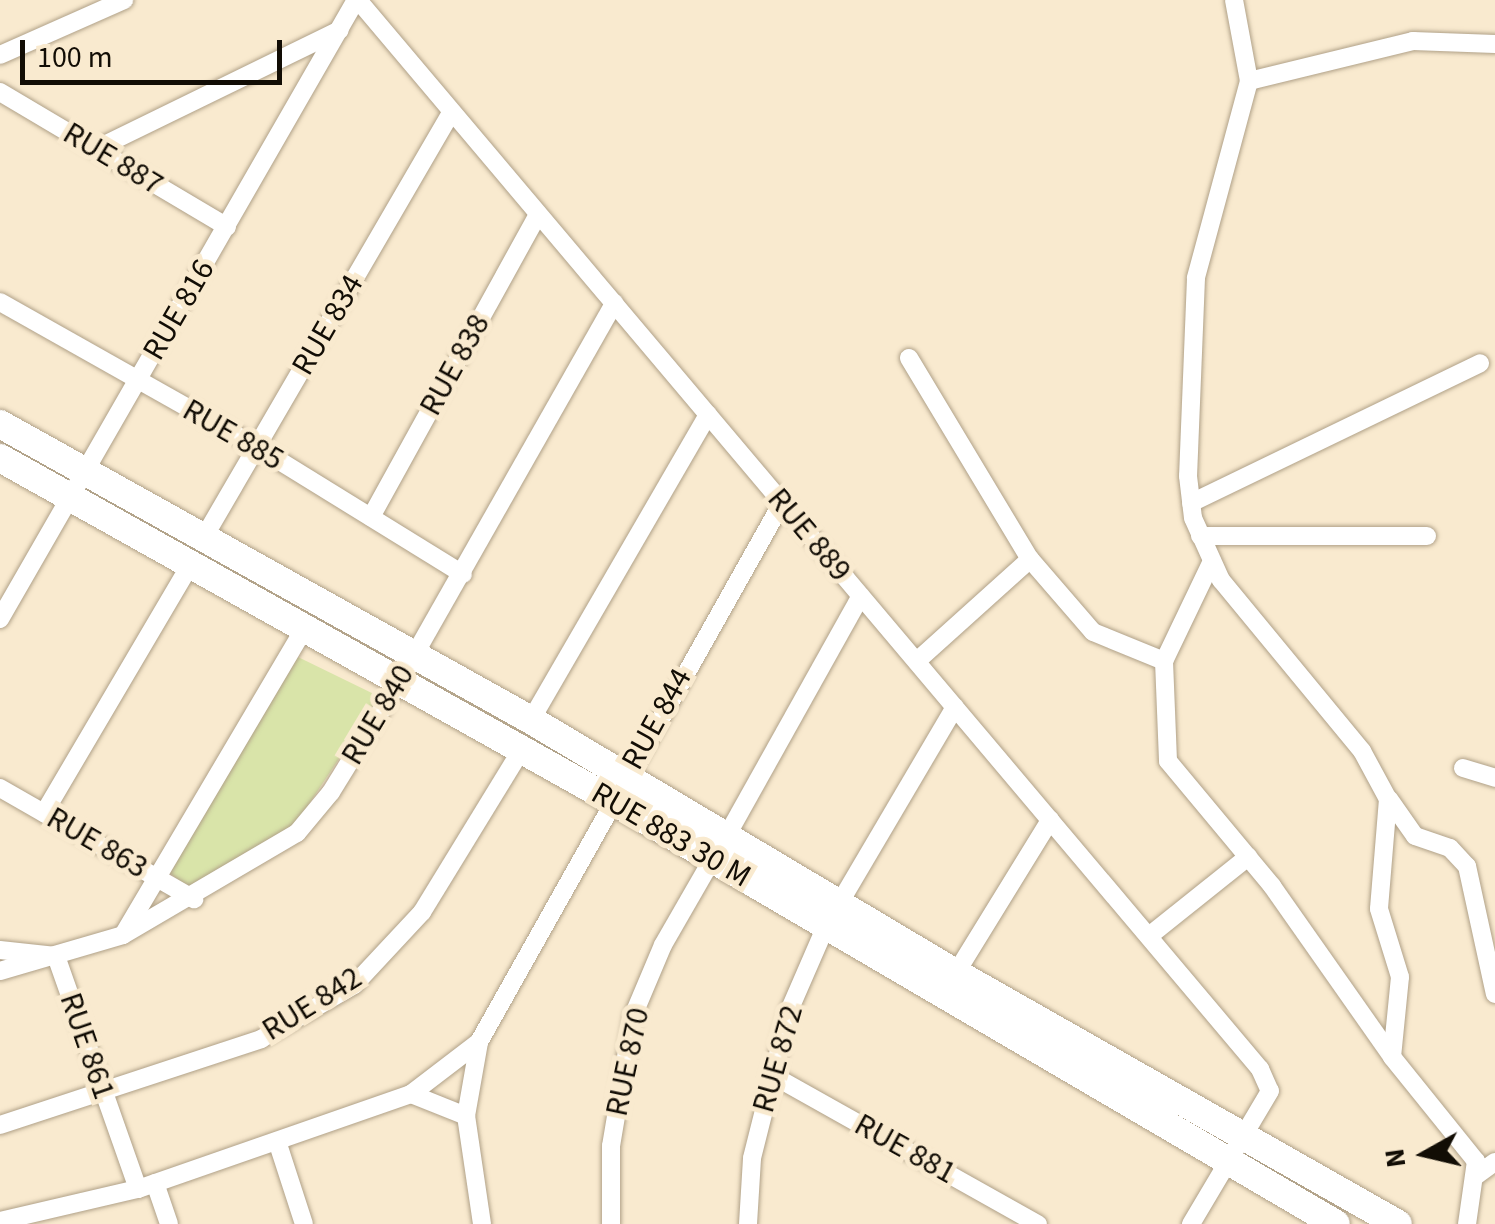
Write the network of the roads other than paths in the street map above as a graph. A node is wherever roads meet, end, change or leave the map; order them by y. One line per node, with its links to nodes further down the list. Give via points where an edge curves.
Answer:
1 (124, 0): 6 (street)
2 (357, 0): 4 (street, RUE 816); 9 (street, RUE 889)
3 (1234, 0): 7 (street)
4 (340, 30): 10 (street); 12 (street, RUE 816)
5 (1495, 44): 7 (street, via 1413,41)
6 (0, 55)
7 (1249, 81): 27 (street, via 1196,278)
8 (0, 92): 10 (street, RUE 887)
9 (452, 112): 11 (street, RUE 889); 20 (street, RUE 834)
10 (96, 149): 12 (street, RUE 887)
11 (538, 214): 14 (street, RUE 889); 28 (street, RUE 838)
12 (227, 227): 17 (street, RUE 816)
13 (0, 302): 17 (street, RUE 885)
14 (614, 304): 18 (street, RUE 889); 35 (street, RUE 840)
15 (910, 358): 32 (street)
16 (1480, 363): 27 (street)
17 (138, 380): 20 (street, RUE 885); 23 (street, RUE 816)
18 (708, 415): 26 (street, RUE 889); 43 (street)
19 (0, 424): 21 (main road)
20 (257, 448): 28 (street, RUE 885); 31 (street, RUE 834)
21 (46, 450): 23 (main road); 24 (street)
22 (0, 458): 24 (main road, RUE 883 30 M)
23 (84, 473): 25 (street, RUE 816); 31 (main road)
24 (32, 477): 25 (main road, RUE 883 30 M)
25 (70, 498): 34 (main road, RUE 883 30 M); 37 (street, RUE 816)
26 (782, 502): 36 (street, RUE 889); 48 (street, RUE 844)
27 (1191, 502): 29 (street)
28 (371, 516): 35 (street, RUE 885)
29 (1200, 536): 30 (street); 33 (street)
30 (1428, 536)
31 (203, 539): 41 (main road)
32 (1030, 558): 39 (street); 40 (street, via 1093,632)
33 (1212, 561): 40 (street); 49 (street, via 1362,751)
34 (190, 566): 38 (main road, RUE 883 30 M); 50 (street)
35 (463, 574): 41 (street, RUE 840)
36 (861, 596): 39 (street, RUE 889); 52 (street, RUE 870)
37 (0, 619)
38 (304, 629): 41 (main road, RUE 883 30 M); 54 (street)
39 (918, 660): 42 (street, RUE 889)
40 (1164, 661): 53 (street, via 1168,761)
41 (406, 670): 43 (main road); 44 (main road, RUE 883 30 M); 55 (street, RUE 840, via 331,792 297,834)
42 (955, 707): 51 (street, RUE 889); 56 (street, RUE 872)
43 (531, 720): 48 (main road)
44 (522, 749): 48 (main road, RUE 883 30 M); 68 (street, RUE 842, via 422,912 354,984 261,1039)
45 (1463, 768): 46 (street)
46 (1495, 778)
47 (0, 788): 50 (street, RUE 863)
48 (620, 789): 52 (main road, RUE 883 30 M); 65 (street, RUE 844)
49 (1388, 799): 57 (street, via 1405,828 1450,848 1467,866); 66 (street, via 1379,909 1400,977)
50 (44, 813): 54 (street, RUE 863)
51 (1050, 820): 59 (street, RUE 889); 63 (street)
52 (719, 848): 56 (main road, RUE 883 30 M); 82 (street, RUE 870, via 662,944 633,1016 611,1146)
53 (1248, 857): 59 (street); 66 (street)
54 (157, 878): 55 (street, RUE 863); 58 (street)
55 (194, 899): 58 (street, RUE 840)
56 (832, 915): 63 (main road); 67 (street, RUE 872, via 790,1011); 73 (main road, RUE 883 30 M)
57 (1487, 932): 64 (street)
58 (122, 935): 61 (street, RUE 840)
59 (1148, 936): 73 (street, RUE 889, via 1260,1069 1270,1092)
60 (0, 950): 61 (street, RUE 861)
61 (56, 956): 62 (street, RUE 840); 68 (street, RUE 861)
62 (0, 971)
63 (956, 973): 73 (main road)
64 (1495, 994)
65 (478, 1042): 69 (street); 70 (street)
66 (1392, 1057): 75 (street, via 1476,1162)
67 (772, 1075): 77 (street, RUE 872, via 752,1158); 84 (street, RUE 881)
68 (102, 1091): 71 (street, RUE 842); 76 (street, RUE 861)
69 (411, 1094): 70 (street); 72 (street)
70 (466, 1116): 81 (street)
71 (0, 1126)
72 (276, 1141): 76 (street); 80 (street)
73 (1234, 1150): 85 (street); 86 (main road, RUE 883 30 M); 87 (main road)
74 (1495, 1162): 75 (street)
75 (1477, 1175): 88 (street)
76 (146, 1186): 78 (street); 79 (street, RUE 861)
77 (748, 1219): 83 (street)
78 (0, 1221)
79 (169, 1224)
80 (304, 1224)
81 (482, 1224)
82 (610, 1224)
83 (768, 1224)
84 (1038, 1224)
85 (1191, 1224)
86 (1336, 1224)
87 (1398, 1224)
88 (1468, 1224)

